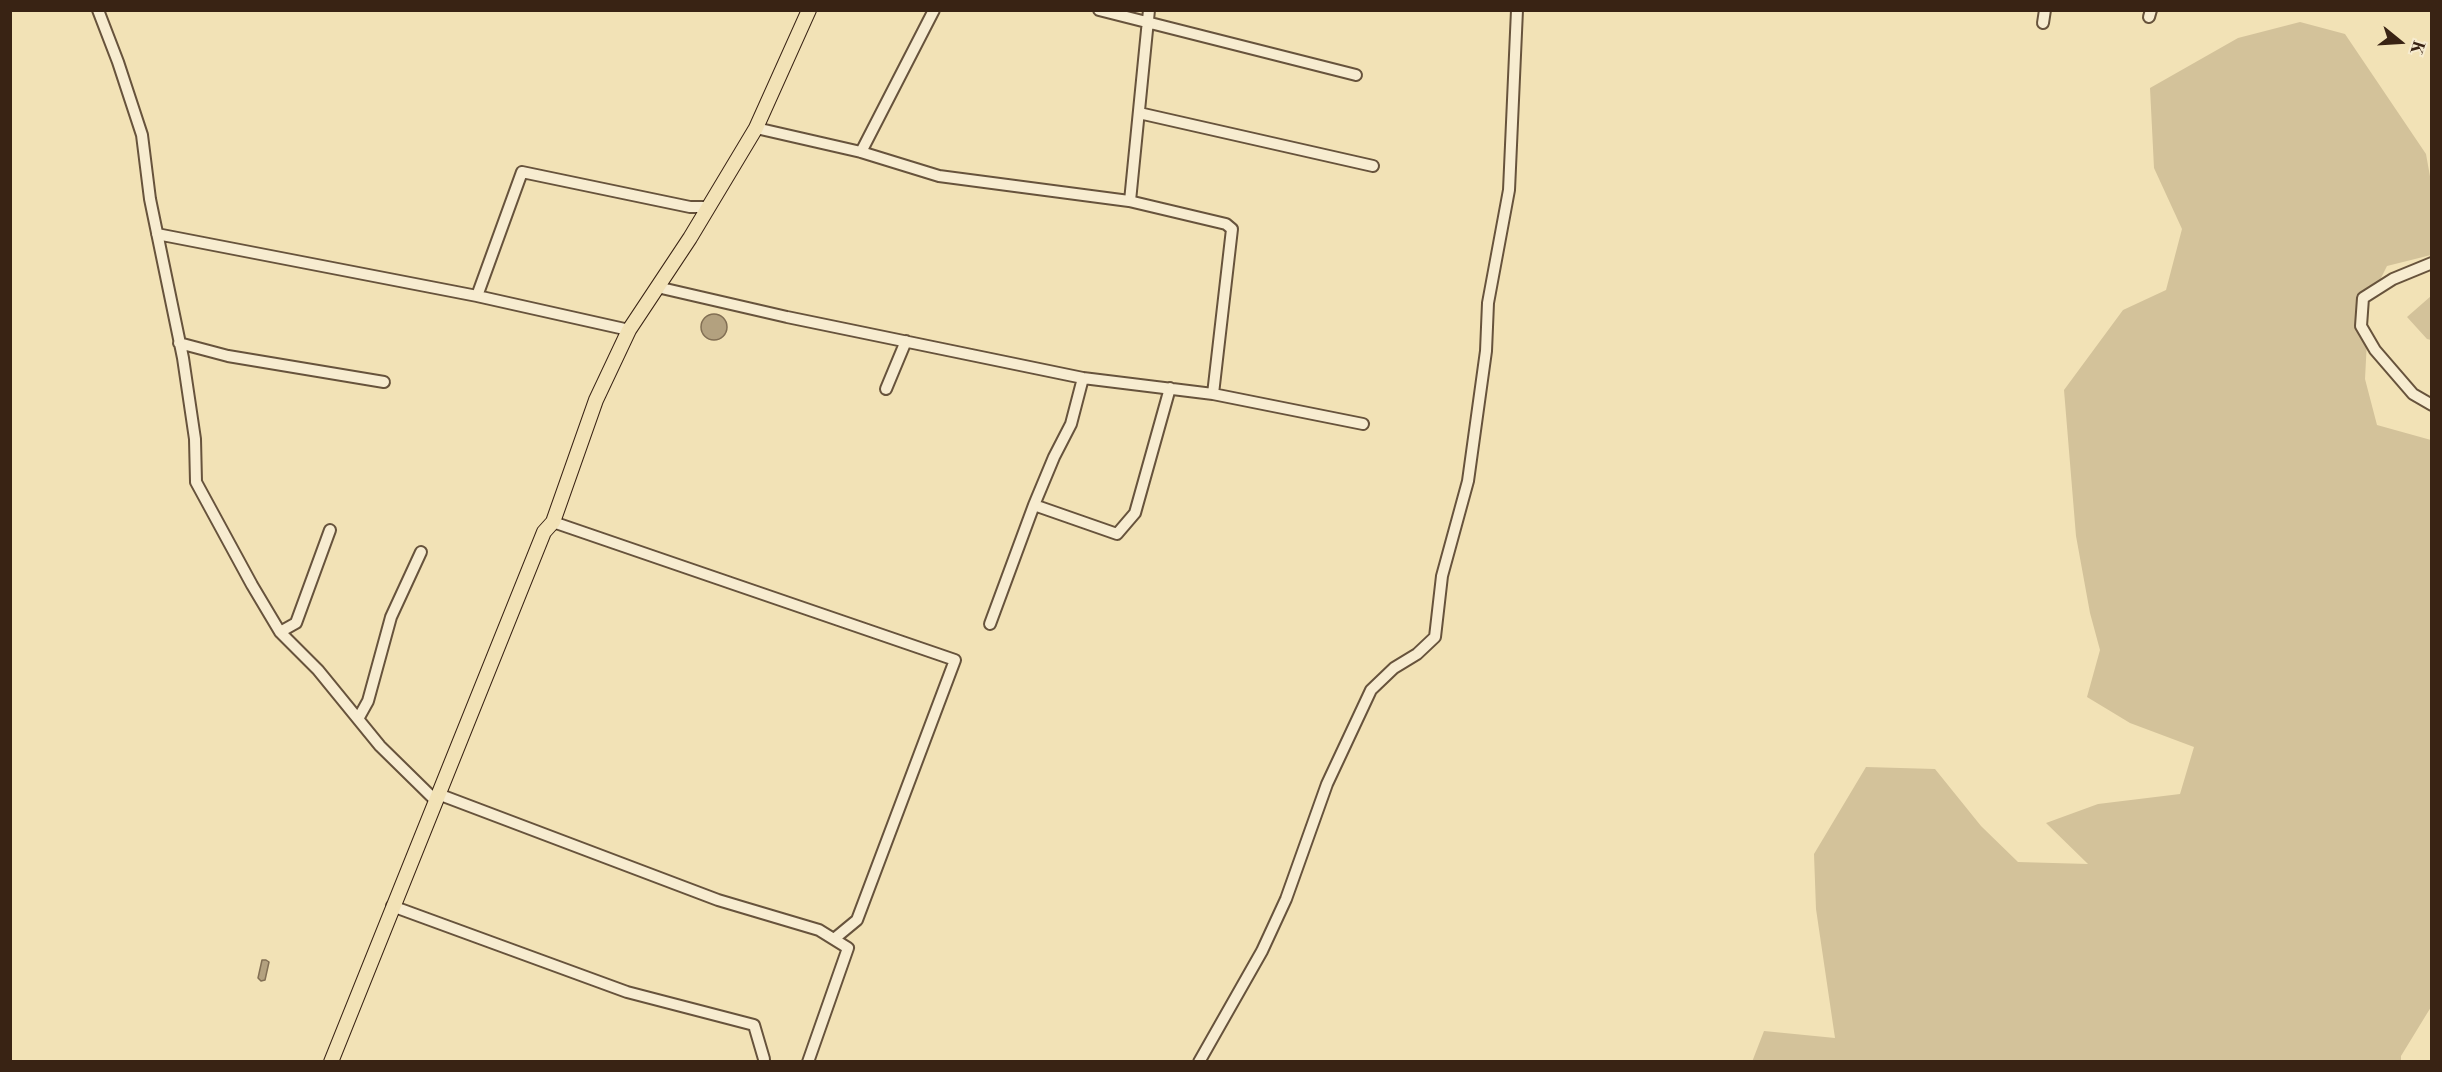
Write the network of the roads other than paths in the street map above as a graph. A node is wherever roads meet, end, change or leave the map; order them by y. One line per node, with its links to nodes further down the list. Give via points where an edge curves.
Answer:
1 (98, 10): 17 (street, via 142,135)
2 (809, 10): 12 (main road)
3 (934, 10): 13 (street)
4 (1099, 10): 9 (street)
5 (1149, 10): 9 (street)
6 (2045, 10): 8 (street)
7 (1515, 11): 44 (street, via 1509,190 1488,303 1486,351 1468,481 1442,576 1435,637 1371,690 1327,784 1269,935)
8 (2043, 23)
9 (1147, 24): 10 (street); 11 (street)
10 (1356, 75)
11 (1138, 113): 14 (street); 15 (street)
12 (756, 128): 13 (street); 16 (main road)
13 (861, 152): 15 (street, via 939,176)
14 (1373, 165)
15 (1130, 201): 28 (street, via 1226,224 1232,229)
16 (709, 207): 19 (main road); 20 (street, via 690,207 522,172)
17 (157, 234): 20 (street); 23 (street)
18 (2432, 264): 29 (street, via 2393,279 2363,298 2361,326 2375,350 2413,394)
19 (657, 287): 21 (main road); 22 (street)
20 (477, 296): 21 (street)
21 (628, 330): 32 (main road, via 596,400)
22 (906, 341): 24 (street); 26 (street)
23 (179, 343): 25 (street, via 228,356); 36 (street, via 195,439 196,482)
24 (1083, 378): 27 (street); 31 (street, via 1071,424)
25 (384, 382)
26 (886, 388)
27 (1170, 388): 28 (street); 31 (street, via 1135,513 1117,534)
28 (1213, 394): 30 (street)
29 (2432, 405)
30 (1363, 424)
31 (1034, 505): 35 (street)
32 (553, 522): 38 (main road, via 544,531); 40 (street, via 954,660 857,920)
33 (330, 530): 36 (street, via 296,623)
34 (421, 552): 37 (street, via 391,617 368,701)
35 (990, 624)
36 (280, 632): 37 (street)
37 (358, 719): 38 (street, via 380,746)
38 (436, 797): 39 (main road); 40 (street, via 718,900 819,930)
39 (392, 906): 41 (street, via 627,992 754,1025); 42 (main road)
40 (834, 939): 43 (street, via 848,948)
41 (764, 1059)
42 (331, 1062)
43 (808, 1062)
44 (1199, 1062)

